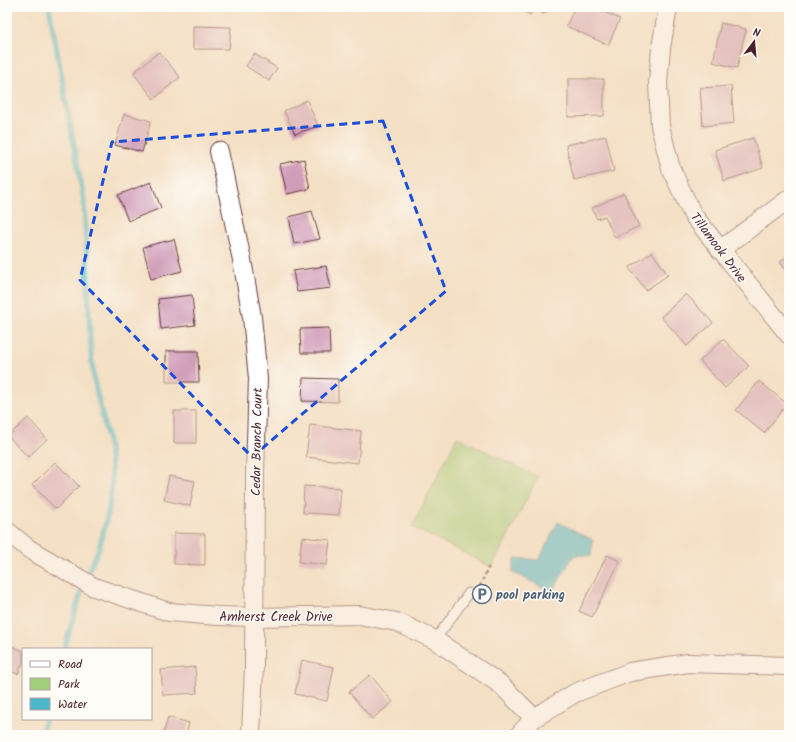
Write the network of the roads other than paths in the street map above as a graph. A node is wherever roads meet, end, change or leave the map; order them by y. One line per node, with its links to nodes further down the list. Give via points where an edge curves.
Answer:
1 (668, 7): 4 (street, Tillamook Drive, via 658,83 660,126 671,168 693,215)
2 (219, 152): 8 (street, Cedar Branch Court, via 252,317 258,379)
3 (789, 199): 4 (street)
4 (720, 250): 5 (street, Tillamook Drive)
5 (789, 335)
6 (7, 531): 8 (street, Amherst Creek Drive, via 30,549 94,587 168,612)
7 (469, 594): 9 (lane)
8 (255, 617): 9 (street, Amherst Creek Drive, via 359,615 397,622); 12 (street, Cedar Branch Court)
9 (435, 640): 11 (street, Amherst Creek Drive, via 500,684)
10 (789, 666): 11 (street, via 688,664 630,672 575,693)
11 (534, 718): 13 (street)
12 (251, 735)
13 (519, 735)

